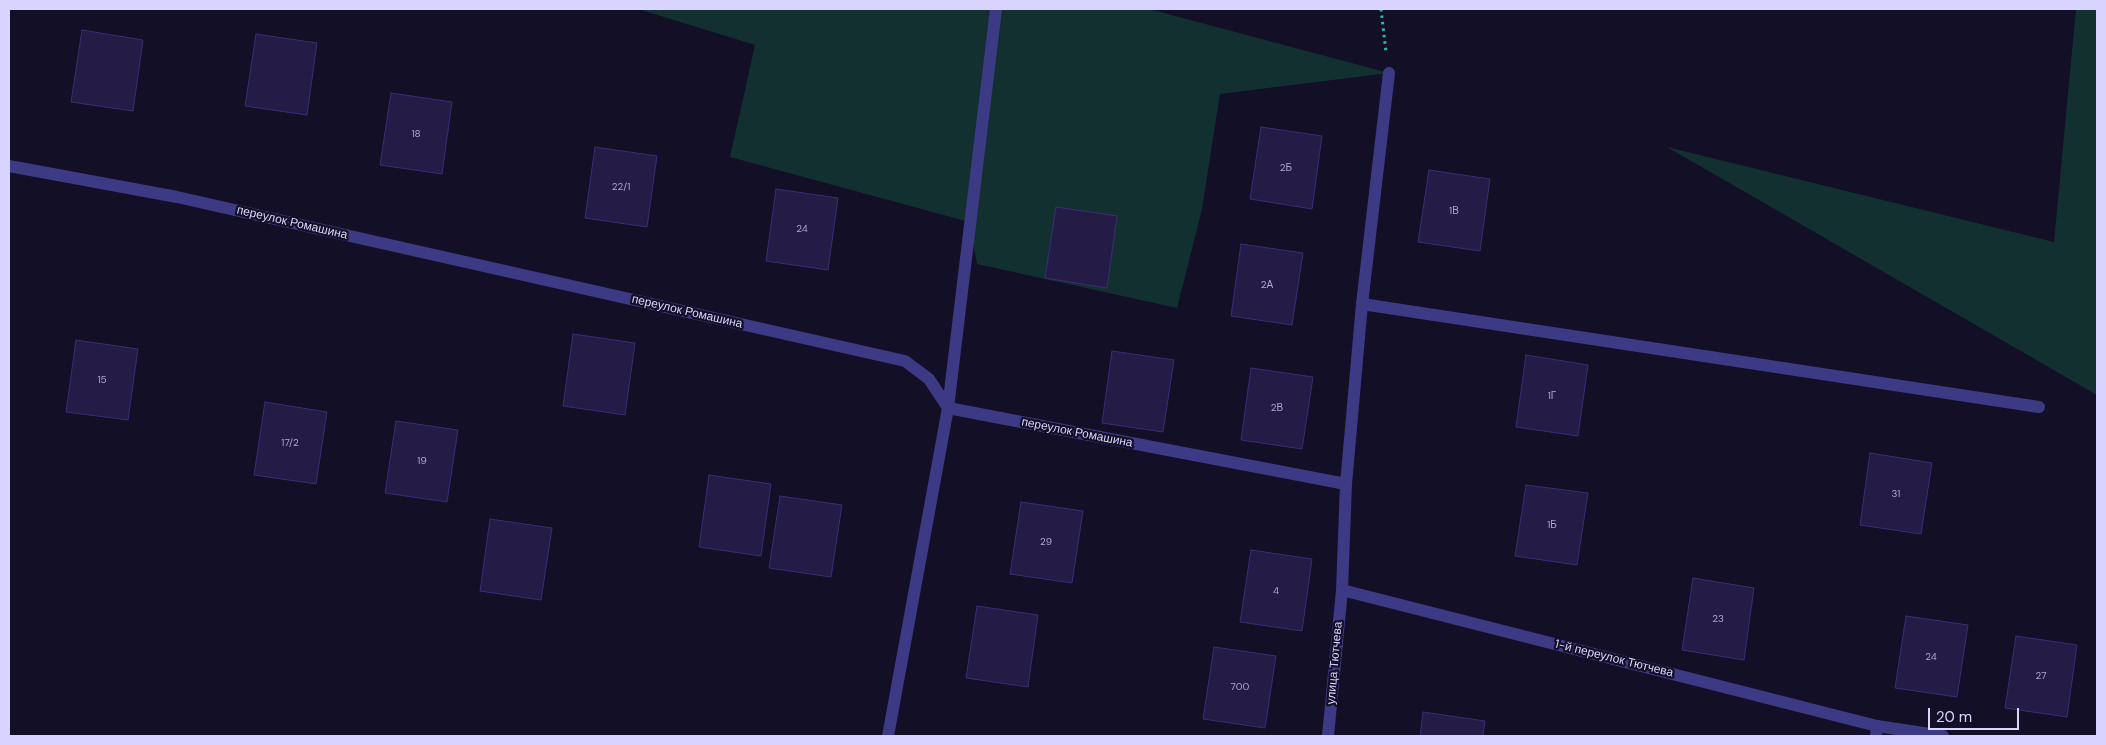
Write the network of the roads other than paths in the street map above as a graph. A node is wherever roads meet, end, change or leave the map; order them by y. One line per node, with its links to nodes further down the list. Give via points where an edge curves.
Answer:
1 (996, 9): 6 (street)
2 (1388, 73): 4 (street, улица Тютчева)
3 (9, 166): 6 (street, переулок Ромашина, via 177,197 905,361 929,379)
4 (1362, 304): 5 (street); 7 (street, улица Тютчева)
5 (2039, 407)
6 (948, 408): 7 (street, переулок Ромашина); 10 (street)
7 (1346, 484): 8 (street, улица Тютчева)
8 (1342, 590): 9 (street, 1-й переулок Тютчева); 11 (street, улица Тютчева)
9 (1877, 731): 12 (street, 1-й переулок Тютчева)
10 (888, 736)
11 (1328, 736)
12 (1943, 736)

